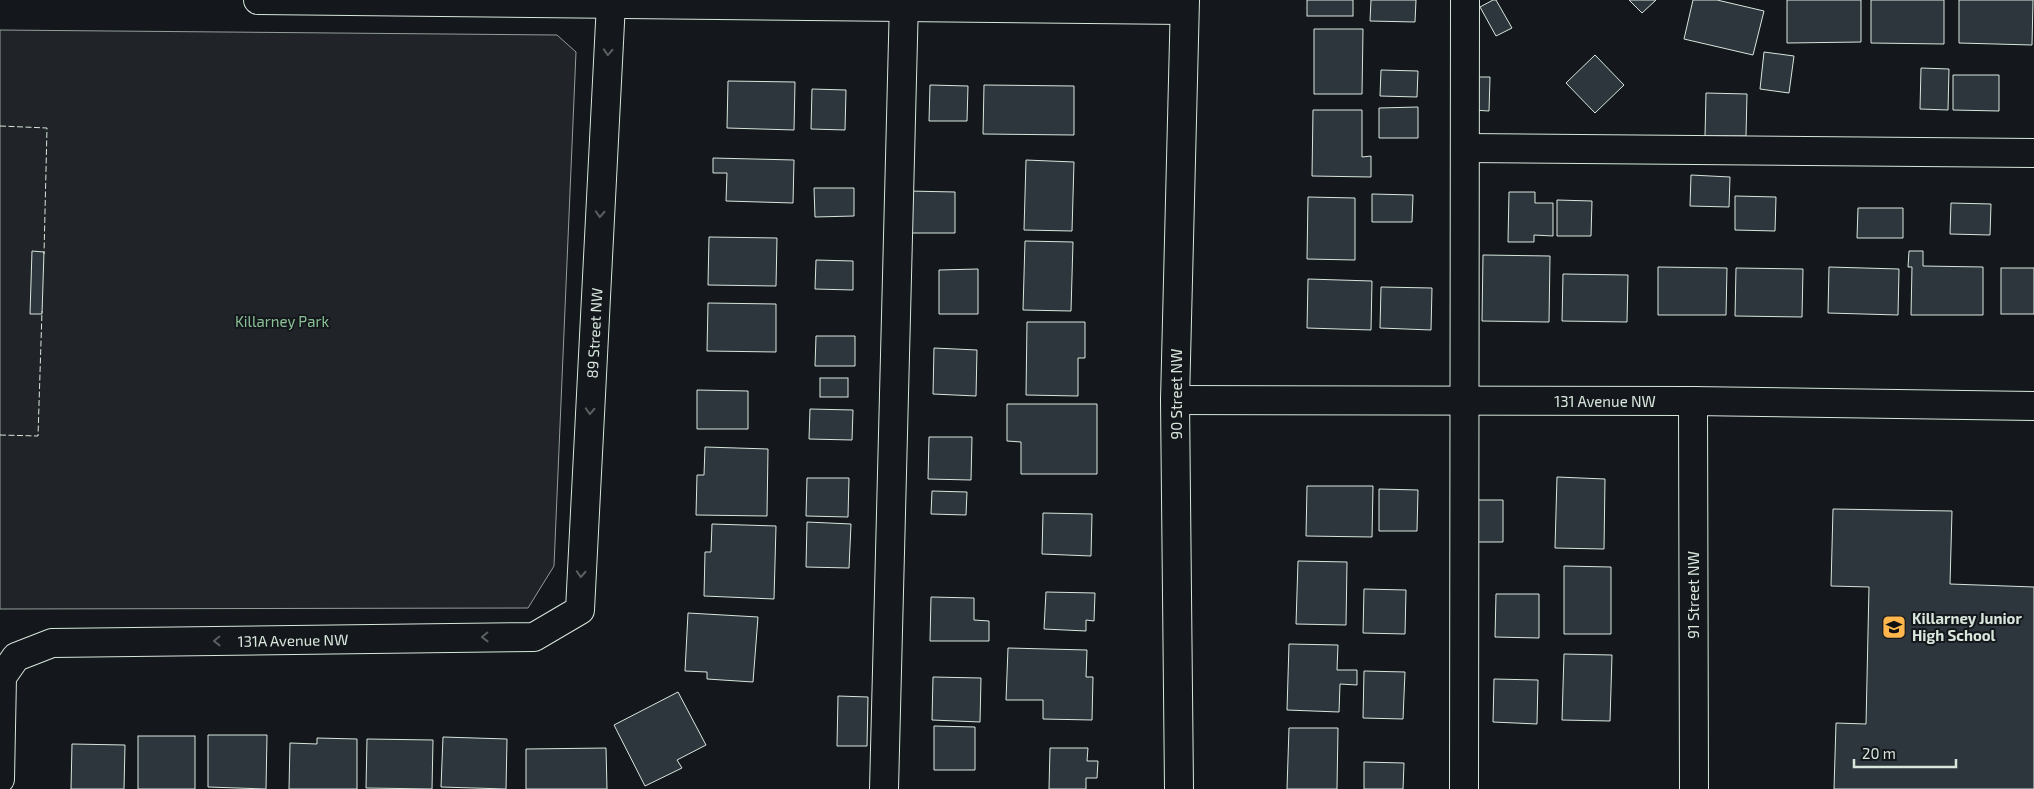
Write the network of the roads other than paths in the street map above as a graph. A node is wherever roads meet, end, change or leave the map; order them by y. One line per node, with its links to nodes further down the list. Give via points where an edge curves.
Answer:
1 (258, 0): 3 (street)
2 (1465, 0): 6 (street)
3 (611, 3): 4 (street); 12 (street, 89 Street NW, one-way to 12, via 580,610)
4 (904, 3): 5 (street); 15 (street)
5 (1184, 5): 8 (street, 90 Street NW)
6 (1466, 148): 7 (street); 9 (street)
7 (2034, 153)
8 (1176, 400): 9 (street, 131 Avenue NW); 16 (street, 90 Street NW)
9 (1464, 400): 10 (street, 131 Avenue NW); 17 (street)
10 (1693, 401): 11 (street, 131 Avenue NW); 18 (street, 91 Street NW)
11 (2034, 406)
12 (534, 637): 13 (street, 131A Avenue NW, one-way to 13, via 52,643 16,657 2,677)
13 (0, 773): 14 (street)
14 (0, 779)
15 (884, 789)
16 (1180, 789)
17 (1464, 789)
18 (1694, 789)

